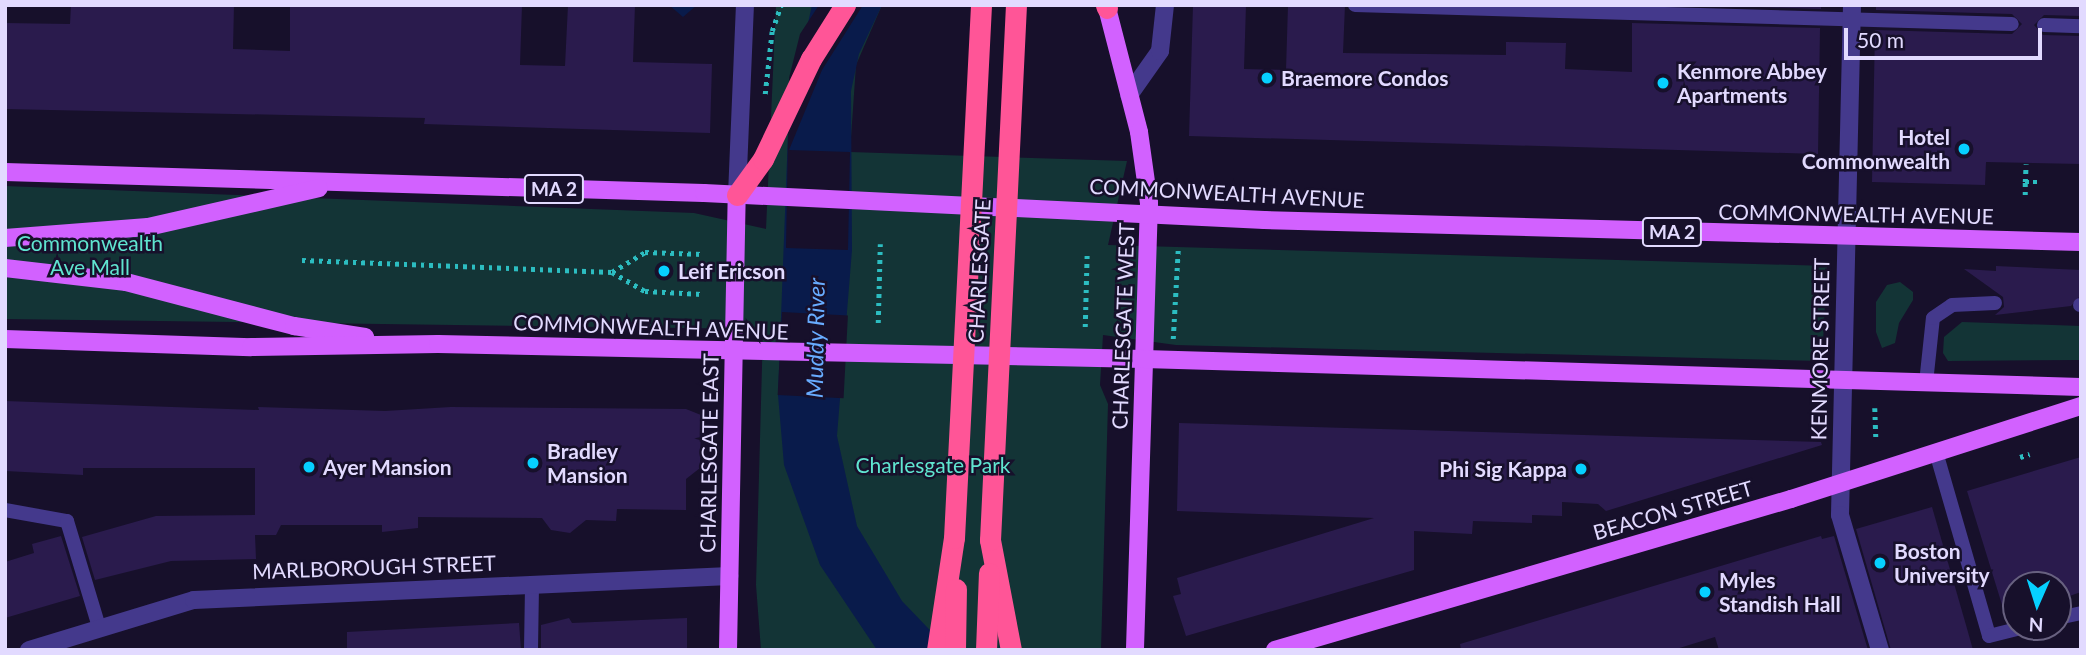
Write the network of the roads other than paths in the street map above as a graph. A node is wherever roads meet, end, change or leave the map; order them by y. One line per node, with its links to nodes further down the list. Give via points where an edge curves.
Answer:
1 (745, 5): 16 (street, CHARLESGATE EAST)
2 (845, 5): 16 (highway)
3 (981, 5): 34 (highway, CHARLESGATE, bridge)
4 (1016, 5): 35 (highway, CHARLESGATE, bridge)
5 (1165, 5): 13 (street, via 1160,51)
6 (1355, 5): 8 (lane)
7 (1107, 7): 13 (main road, CHARLESGATE WEST)
8 (1633, 10): 9 (lane)
9 (1851, 12): 10 (lane); 18 (street, KENMORE STREET)
10 (2012, 24)
11 (2043, 25): 12 (lane)
12 (2081, 26)
13 (1129, 95): 17 (main road, CHARLESGATE WEST, via 1143,152)
14 (5, 172): 15 (main road, COMMONWEALTH AVENUE)
15 (371, 183): 16 (main road, COMMONWEALTH AVENUE / MA 2); 19 (main road, COMMONWEALTH AVENUE / MA 2, via 317,188 148,227)
16 (737, 195): 17 (main road, COMMONWEALTH AVENUE / MA 2); 25 (main road, CHARLESGATE EAST)
17 (1149, 212): 18 (main road, COMMONWEALTH AVENUE / MA 2, via 1264,220); 26 (main road, CHARLESGATE WEST)
18 (1844, 237): 20 (main road, COMMONWEALTH AVENUE / MA 2); 27 (street, KENMORE STREET)
19 (5, 238)
20 (2081, 242)
21 (5, 268): 24 (main road, COMMONWEALTH AVENUE, via 126,282 294,326)
22 (1995, 303): 28 (lane, via 1952,305 1933,318)
23 (5, 339): 24 (main road, COMMONWEALTH AVENUE, via 251,347)
24 (438, 344): 25 (main road, COMMONWEALTH AVENUE)
25 (734, 354): 26 (main road, COMMONWEALTH AVENUE); 36 (main road, CHARLESGATE EAST)
26 (1144, 359): 27 (main road, COMMONWEALTH AVENUE); 47 (main road, CHARLESGATE WEST)
27 (1842, 381): 28 (main road, COMMONWEALTH AVENUE); 32 (street, KENMORE STREET)
28 (1926, 383): 29 (main road, COMMONWEALTH AVENUE)
29 (2081, 387)
30 (2081, 406): 31 (main road, BEACON STREET)
31 (1936, 452): 32 (main road, BEACON STREET); 39 (lane, via 1989,636)
32 (1840, 483): 48 (main road, BEACON STREET); 49 (street, KENMORE STREET, via 1840,515)
33 (5, 510): 38 (lane, via 67,521)
34 (954, 538): 43 (highway); 44 (highway)
35 (990, 540): 45 (highway); 46 (highway)
36 (729, 576): 37 (street, MARLBOROUGH STREET); 42 (main road, CHARLESGATE EAST)
37 (532, 583): 38 (street, MARLBOROUGH STREET, via 194,600); 41 (lane)
38 (99, 627): 40 (street, MARLBOROUGH STREET)
39 (2002, 633)
40 (29, 650)
41 (531, 650)
42 (728, 650)
43 (937, 650)
44 (955, 650)
45 (986, 650)
46 (1011, 650)
47 (1135, 650)
48 (1275, 650)
49 (1880, 650)

